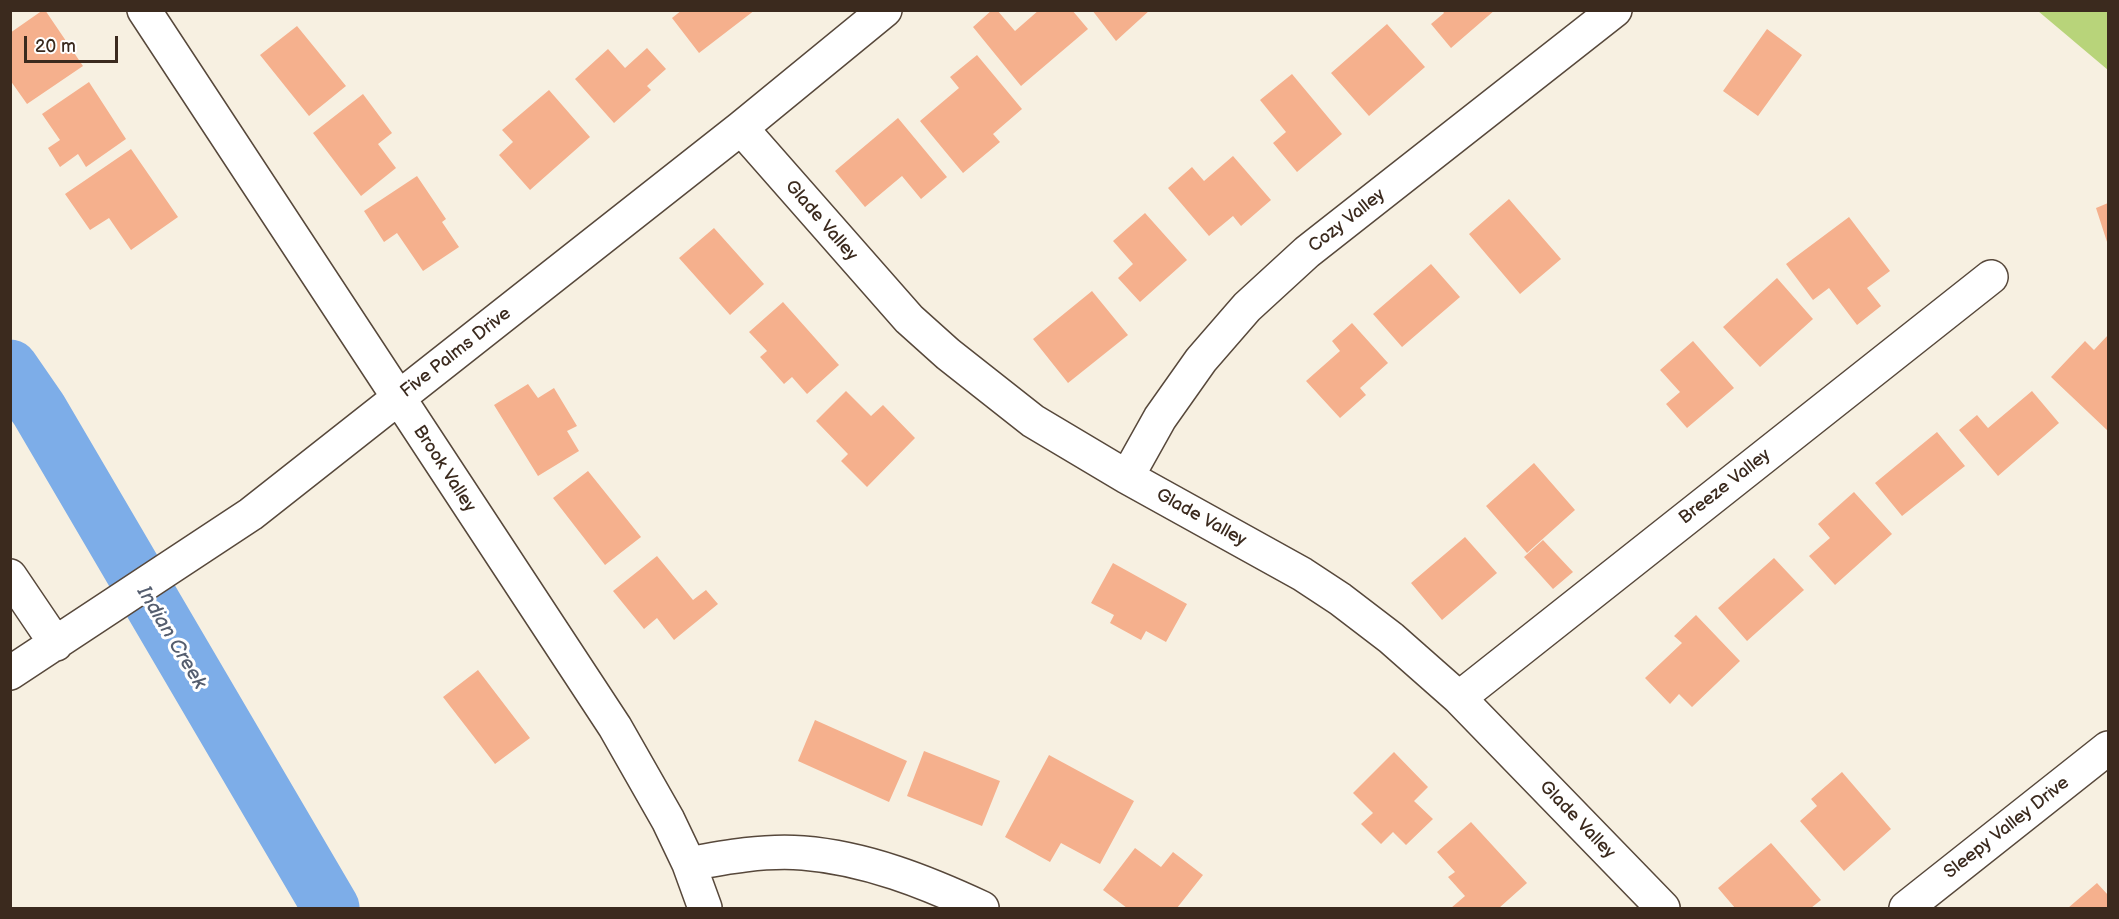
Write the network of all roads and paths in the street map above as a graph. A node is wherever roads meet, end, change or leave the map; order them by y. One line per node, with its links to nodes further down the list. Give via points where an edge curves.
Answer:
1 (144, 10): 6 (street, Brook Valley)
2 (885, 10): 4 (street, Five Palms Drive)
3 (1615, 10): 7 (street, Cozy Valley, via 1307,252 1247,307 1160,418)
4 (741, 128): 6 (street, Five Palms Drive); 7 (street, Glade Valley, via 916,327 1033,421)
5 (1992, 277): 11 (street, Breeze Valley)
6 (398, 400): 9 (street, Five Palms Drive, via 251,514); 13 (street, Brook Valley, via 615,727)
7 (1127, 477): 11 (street, Glade Valley, via 1340,599)
8 (10, 576): 9 (street)
9 (56, 644): 10 (street, Five Palms Drive)
10 (10, 674)
11 (1459, 698): 16 (street, Glade Valley)
12 (2109, 748): 17 (street, Sleepy Valley Drive)
13 (689, 864): 14 (street, Brook Valley); 15 (street, via 738,855 801,853 851,859 939,888)
14 (705, 909)
15 (982, 909)
16 (1663, 909)
17 (1906, 909)

